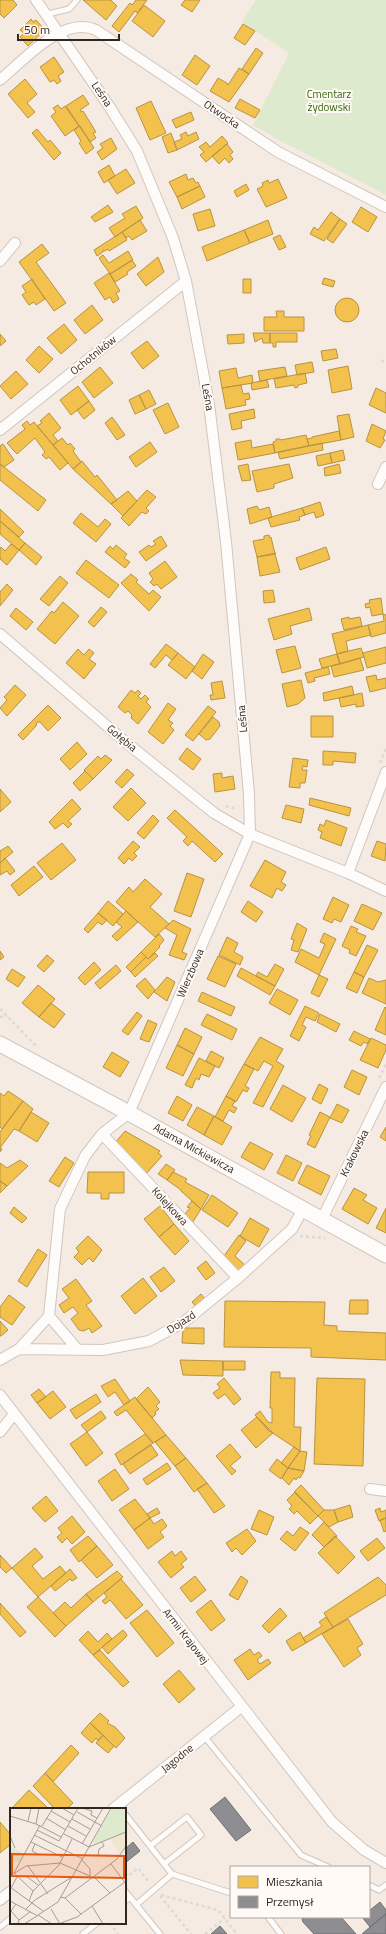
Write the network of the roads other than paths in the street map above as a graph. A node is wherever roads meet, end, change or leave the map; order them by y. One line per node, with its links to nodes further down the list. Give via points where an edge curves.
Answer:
1 (36, 0): 3 (street, Leśna)
2 (77, 0): 3 (lane, via 69,9)
3 (48, 14): 4 (street, Leśna)
4 (60, 32): 5 (street); 6 (street, Otwocka, via 77,26 87,26 96,30 278,152); 9 (street, Leśna, via 137,151 174,238)
5 (0, 80)
6 (386, 207)
7 (15, 243): 8 (street)
8 (0, 261)
9 (186, 281): 10 (street, Ochotników); 15 (street, Leśna, via 209,404 226,542 249,794)
10 (0, 430)
11 (386, 467): 12 (street)
12 (378, 484)
13 (0, 634): 15 (street, Gołębia, via 128,744 214,812)
14 (386, 772): 16 (street)
15 (250, 834): 16 (street, Gołębia); 20 (street, Wierzbowa)
16 (348, 873): 17 (street)
17 (386, 891)
18 (0, 1044): 20 (main road, Adama Mickiewicza)
19 (386, 1087): 23 (street, Krakowska)
20 (129, 1113): 21 (street); 22 (main road, Adama Mickiewicza)
21 (102, 1134): 25 (street, Kolejkowa); 26 (street, via 85,1156 60,1209)
22 (303, 1208): 23 (main road, Adama Mickiewicza); 25 (street, Dojazd, via 292,1229)
23 (322, 1219): 24 (main road, Adama Mickiewicza)
24 (386, 1255)
25 (238, 1278): 28 (street, Dojazd, via 184,1322 149,1341 103,1350)
26 (49, 1316): 27 (street); 28 (street)
27 (19, 1349): 28 (street, Dojazd); 29 (street)
28 (78, 1350)
29 (0, 1360)
30 (0, 1395): 31 (street, Armii Krajowej)
31 (14, 1414): 32 (street); 35 (street, Armii Krajowej)
32 (0, 1432)
33 (370, 1489): 34 (street)
34 (386, 1491)
35 (241, 1707): 36 (street, Jagodne); 40 (street, Armii Krajowej, via 332,1822 364,1850)
36 (204, 1736): 37 (street, Jagodne); 42 (lane, via 301,1855)
37 (117, 1808)
38 (126, 1815): 39 (lane)
39 (150, 1846): 41 (lane); 41 (lane, via 187,1817 201,1835)
40 (386, 1863)
41 (164, 1864): 43 (lane)
42 (326, 1866)
43 (172, 1874): 48 (lane); 52 (lane)
44 (386, 1885): 45 (lane, via 379,1890)
45 (370, 1886)
46 (126, 1891): 49 (lane)
47 (10, 1892): 50 (street)
48 (230, 1893)
49 (130, 1897): 51 (lane); 52 (lane)
50 (0, 1900)
51 (126, 1900)
52 (136, 1905): 58 (lane)
53 (269, 1918): 59 (lane)
54 (10, 1919): 56 (lane)
55 (96, 1924): 57 (lane)
56 (0, 1927)
57 (83, 1934)
58 (160, 1934)
59 (281, 1934)

